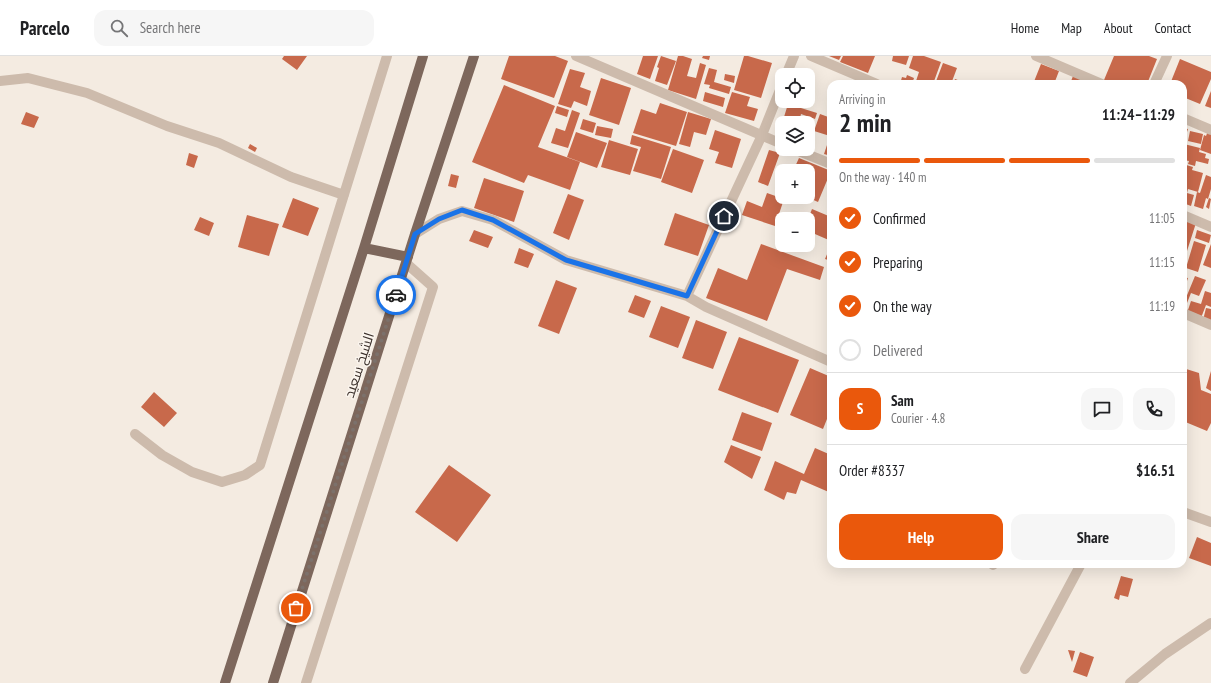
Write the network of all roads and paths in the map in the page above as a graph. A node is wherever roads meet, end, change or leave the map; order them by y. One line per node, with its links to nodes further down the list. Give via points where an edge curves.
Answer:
1 (387, 56): 21 (street)
2 (423, 56): 25 (main road)
3 (474, 56): 24 (main road, الشيخ سعيد)
4 (576, 56): 17 (street)
5 (794, 56): 9 (street)
6 (812, 56): 10 (street)
7 (1036, 56): 11 (street)
8 (1167, 56): 12 (street)
9 (789, 68)
10 (868, 80)
11 (1093, 80)
12 (1156, 80)
13 (0, 81): 21 (street, via 28,78 87,92 167,126 219,143 291,177)
14 (775, 102): 17 (street)
15 (1187, 120): 16 (street)
16 (1211, 130)
17 (762, 135): 18 (street); 27 (street)
18 (775, 141)
19 (811, 156): 20 (street)
20 (827, 162)
21 (344, 195): 31 (street, via 260,465 245,474 222,482 192,472 162,455)
22 (1187, 217): 23 (street)
23 (1211, 227)
24 (415, 234): 26 (main road, الشيخ سعيد); 27 (street, via 439,219 462,210 493,220 566,260)
25 (364, 248): 26 (main road); 37 (main road)
26 (407, 260): 38 (main road, الشيخ سعيد); 39 (street, via 433,287)
27 (687, 296): 30 (street, via 706,307)
28 (1187, 315): 29 (street)
29 (1211, 325)
30 (827, 360)
31 (135, 434)
32 (1187, 513): 33 (street)
33 (1211, 522)
34 (1079, 568): 36 (street)
35 (1211, 623): 40 (street, via 1165,654)
36 (1025, 669)
37 (225, 683)
38 (273, 683)
39 (306, 683)
40 (1130, 683)

